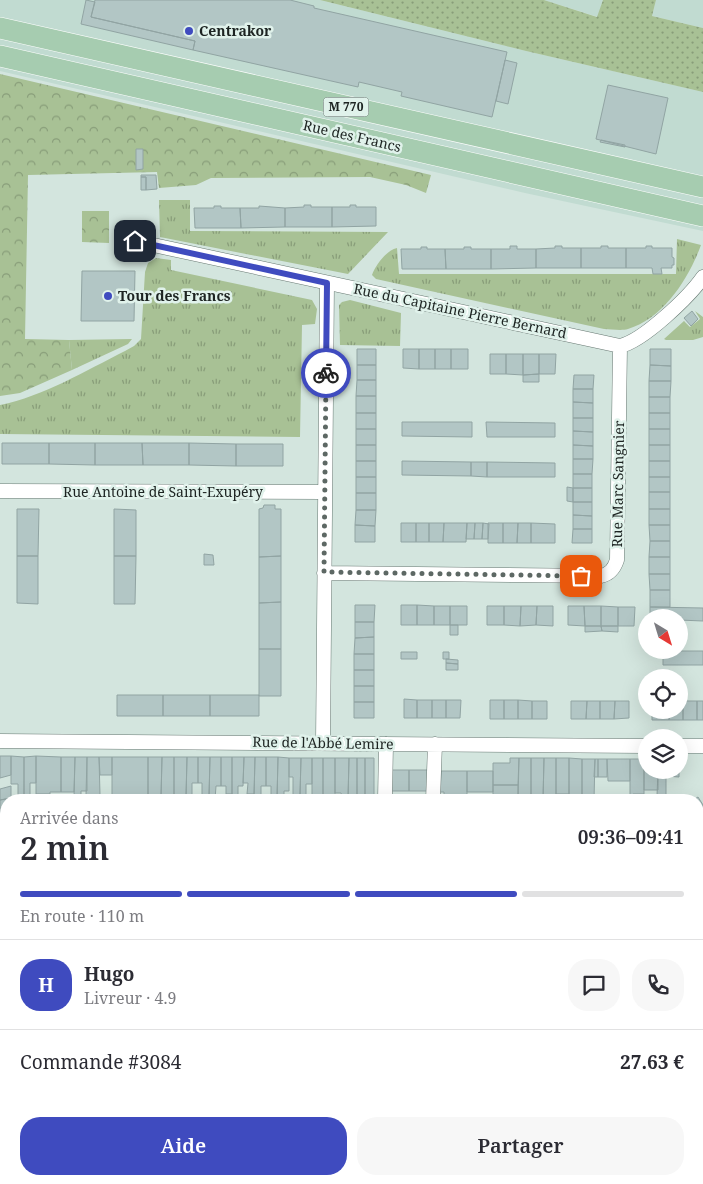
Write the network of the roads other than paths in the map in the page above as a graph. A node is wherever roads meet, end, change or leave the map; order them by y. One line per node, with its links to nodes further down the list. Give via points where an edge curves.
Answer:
1 (0, 28): 3 (main road, Rue des Francs / M 770)
2 (0, 56): 4 (main road, Rue des Francs / M 770)
3 (703, 187)
4 (703, 216)
5 (135, 241): 7 (street, Rue du Capitaine Pierre Bernard)
6 (703, 277): 8 (street, via 684,299 642,336)
7 (327, 283): 8 (street, Rue du Capitaine Pierre Bernard); 10 (street)
8 (620, 346): 11 (street, Rue Marc Sangnier, via 618,554 615,566 607,575)
9 (0, 491): 10 (street, Rue Antoine de Saint-Exupéry)
10 (325, 492): 11 (street)
11 (324, 572): 13 (street)
12 (0, 741): 13 (street, Rue de l'Abbé Lemire)
13 (323, 743): 14 (street, Rue de l'Abbé Lemire)
14 (386, 744): 15 (street, Rue de l'Abbé Lemire); 19 (street)
15 (435, 744): 16 (street, Rue de l'Abbé Lemire); 20 (street)
16 (638, 746)
17 (688, 746): 18 (street)
18 (703, 746)
19 (385, 794)
20 (433, 794)

